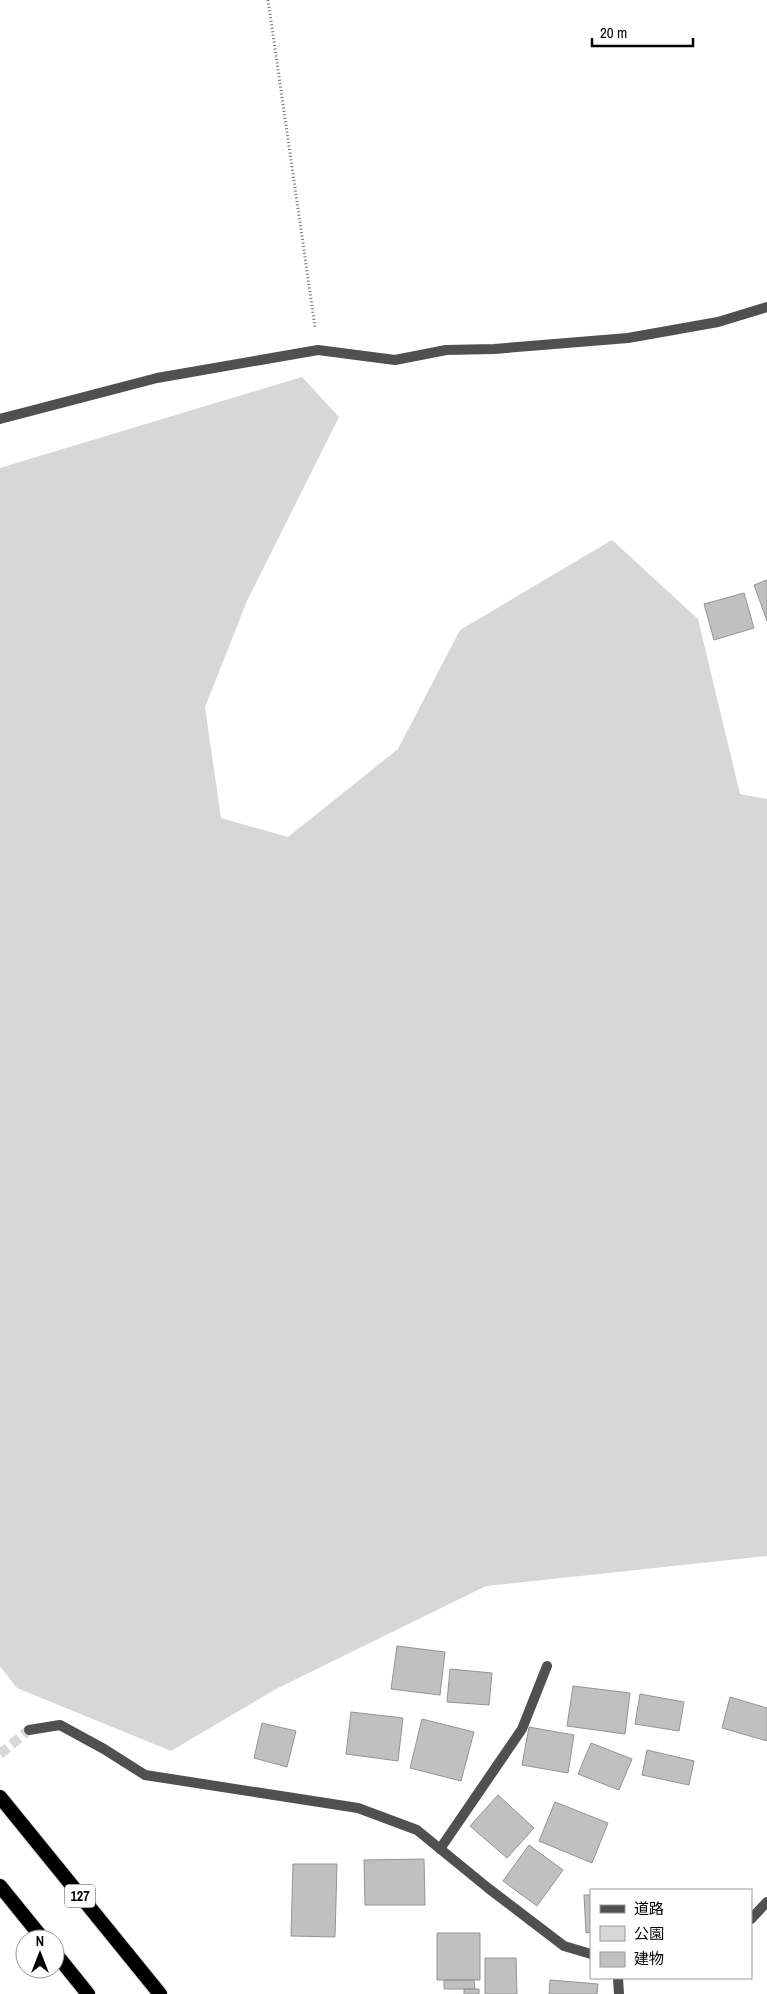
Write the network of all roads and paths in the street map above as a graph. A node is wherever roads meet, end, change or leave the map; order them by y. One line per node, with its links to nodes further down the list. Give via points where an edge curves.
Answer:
1 (268, 0): 3 (path)
2 (767, 307): 3 (street, via 718,322 628,338 446,350 395,360)
3 (318, 350): 4 (street, via 157,378)
4 (0, 419)
5 (547, 1666): 8 (street, via 522,1729)
6 (29, 1730): 8 (street, via 60,1725 145,1775 358,1808 417,1830)
7 (0, 1797): 17 (highway, 127)
8 (440, 1849): 13 (street, via 564,1946)
9 (0, 1886): 12 (highway)
10 (767, 1902): 11 (street)
11 (752, 1918)
12 (36, 1929)
13 (590, 1954)
14 (65, 1965): 16 (highway)
15 (618, 1979): 18 (street)
16 (88, 1994)
17 (160, 1994)
18 (618, 1994)

